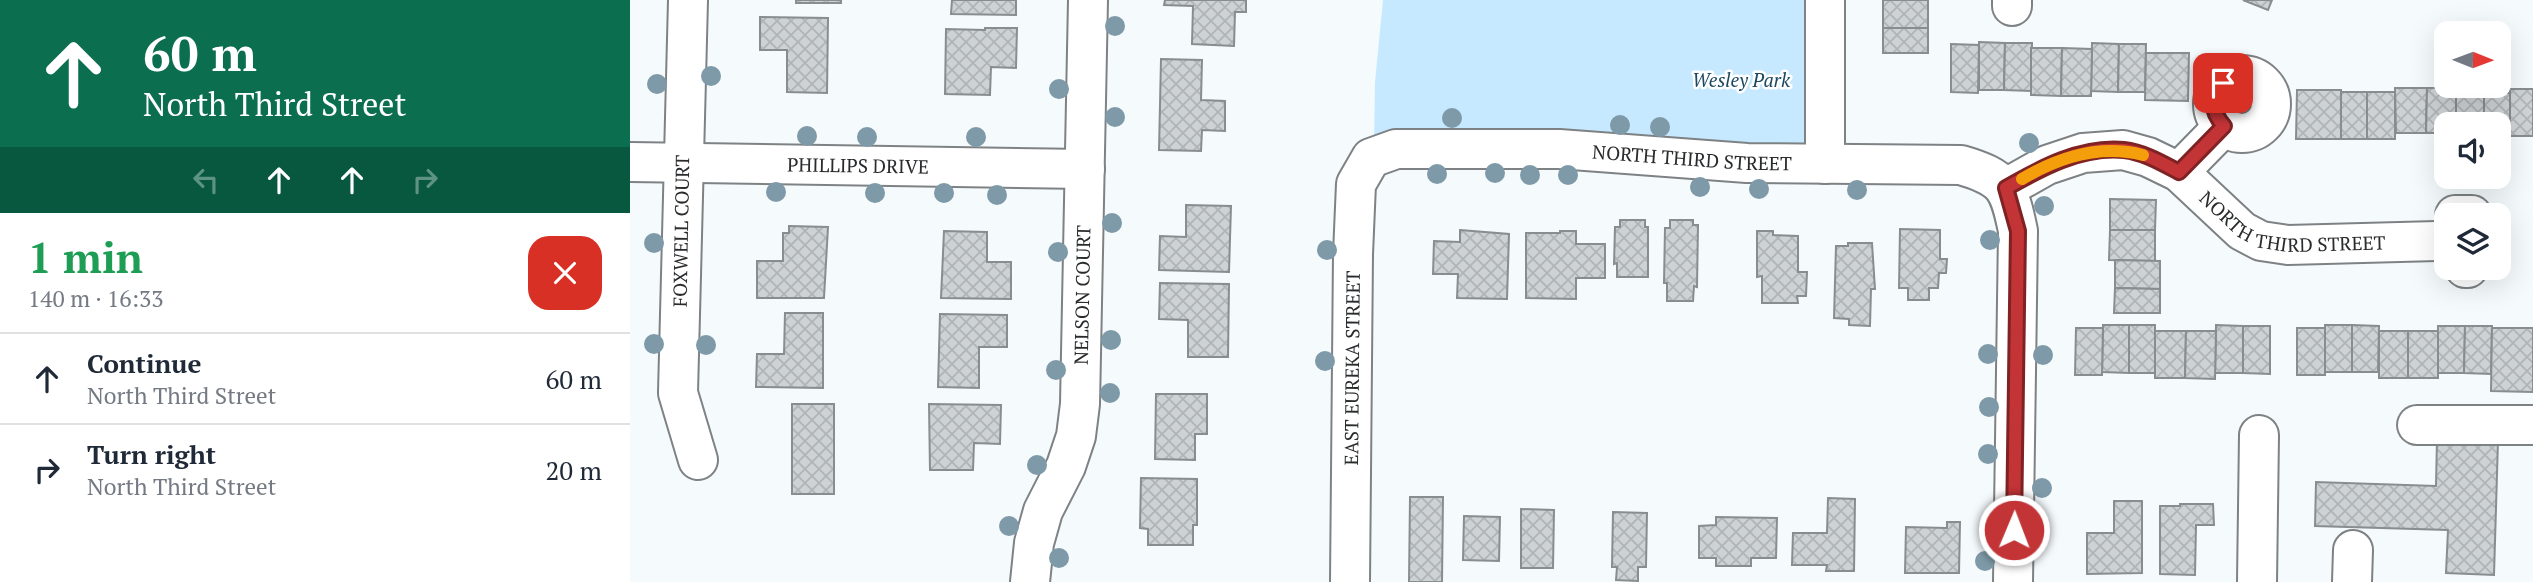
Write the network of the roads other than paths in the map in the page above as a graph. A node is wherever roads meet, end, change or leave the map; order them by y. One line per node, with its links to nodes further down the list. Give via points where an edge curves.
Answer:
1 (688, 0): 7 (street, FOXWELL COURT)
2 (1088, 0): 9 (street, NELSON COURT)
3 (1825, 0): 8 (street)
4 (2224, 126): 10 (street)
5 (1371, 158): 8 (street, NORTH THIRD STREET, via 1396,149 1559,149); 18 (street, EAST EUREKA STREET, via 1356,184)
6 (630, 162): 7 (street, PHILLIPS DRIVE)
7 (682, 163): 9 (street, PHILLIPS DRIVE); 16 (street, FOXWELL COURT, via 678,393)
8 (1825, 164): 11 (street, NORTH THIRD STREET, via 1961,165 1982,171)
9 (1085, 169): 17 (street, NELSON COURT, via 1076,436 1043,511)
10 (2179, 172): 11 (street, NORTH THIRD STREET, via 2123,150 2083,153 2047,165); 12 (street, NORTH THIRD STREET, via 2242,231 2261,241 2288,245)
11 (2006, 188): 19 (street, via 2018,231)
12 (2434, 236)
13 (2417, 425): 14 (street)
14 (2533, 425)
15 (2259, 435): 20 (street)
16 (698, 460)
17 (1030, 582)
18 (1350, 582)
19 (2013, 582)
20 (2257, 582)

